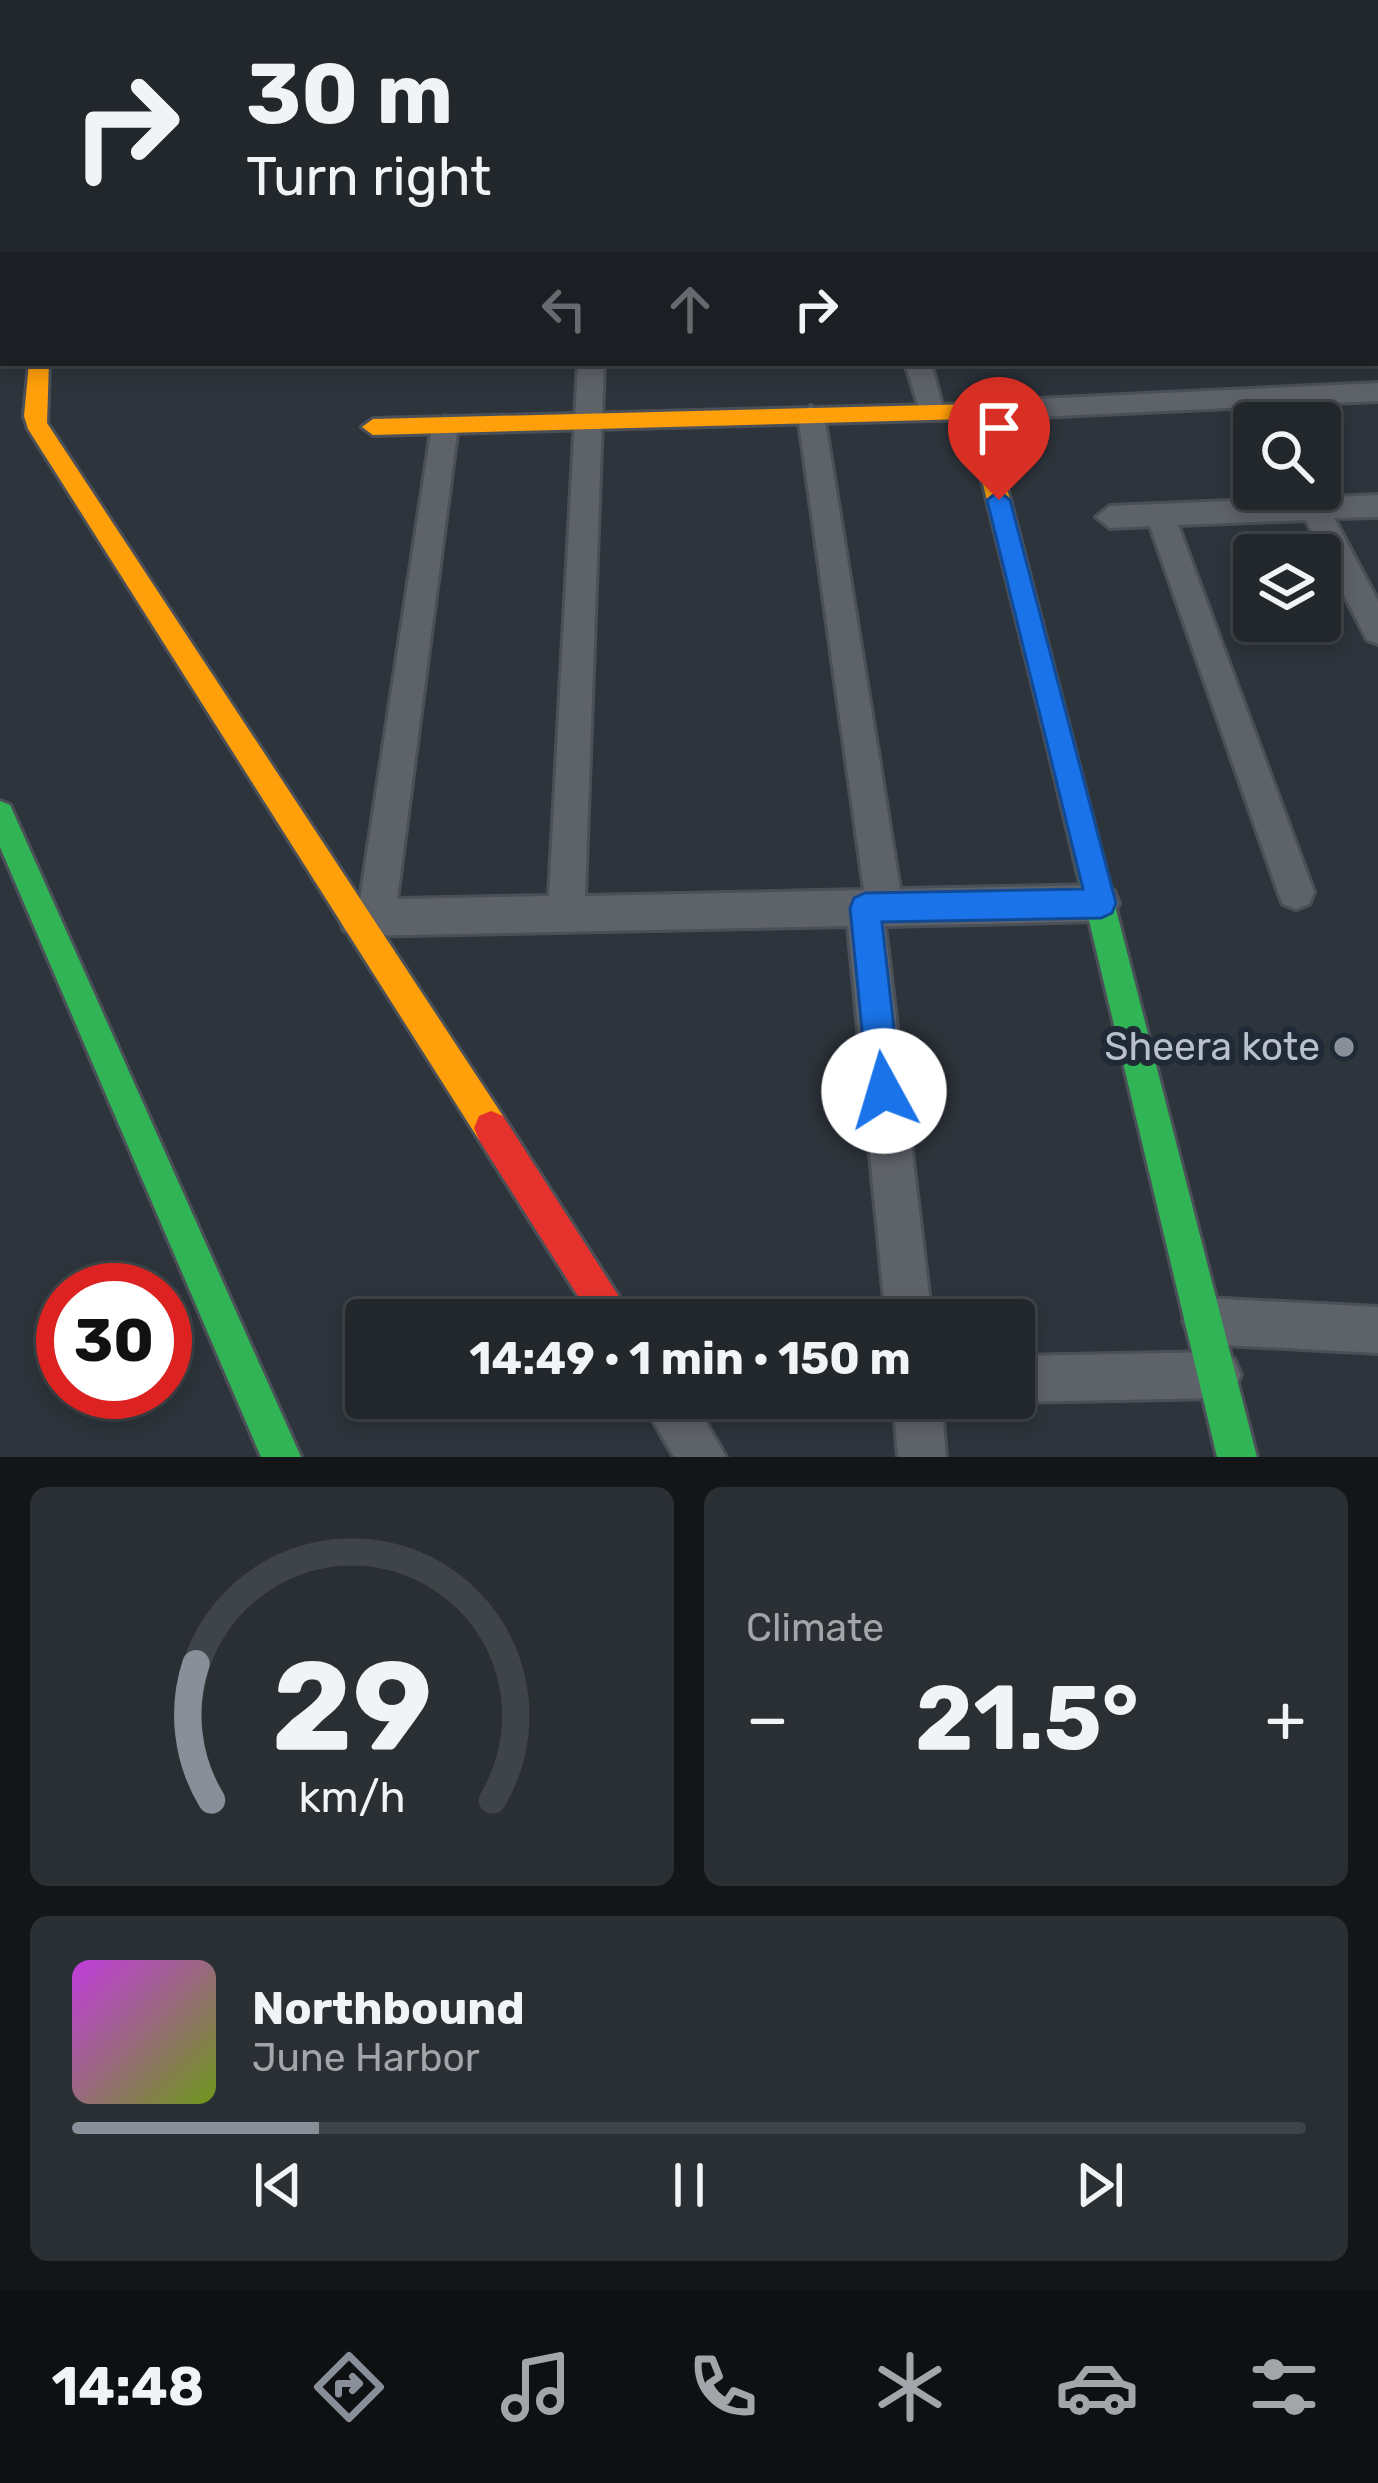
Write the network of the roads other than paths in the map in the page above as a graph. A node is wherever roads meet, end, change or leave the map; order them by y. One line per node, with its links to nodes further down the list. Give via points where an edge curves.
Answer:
1 (46, 366): 23 (main road, via 31,408 36,424 138,590)
2 (591, 366): 8 (street)
3 (919, 366): 6 (street)
4 (1378, 392): 5 (street)
5 (976, 411): 6 (main road); 20 (main road)
6 (931, 412): 7 (main road)
7 (811, 415): 8 (main road); 21 (street)
8 (590, 421): 9 (main road); 22 (street)
9 (445, 425): 10 (main road); 23 (street)
10 (374, 427)
11 (1378, 506): 12 (street)
12 (1341, 508)
13 (1289, 510): 15 (street)
14 (1316, 510): 17 (street)
15 (1160, 515): 16 (street); 19 (street)
16 (1109, 517)
17 (1378, 632)
18 (0, 814): 32 (main road)
19 (1296, 892)
20 (1101, 903): 21 (street); 26 (main road)
21 (875, 908): 22 (street); 25 (street)
22 (566, 914): 23 (street)
23 (366, 917): 24 (main road)
24 (602, 1299)
25 (907, 1299)
26 (1206, 1321): 27 (street); 28 (main road)
27 (1378, 1330)
28 (1218, 1376): 29 (street); 35 (main road)
29 (1035, 1379)
30 (677, 1419): 33 (street)
31 (919, 1419): 34 (street)
32 (281, 1457)
33 (701, 1457)
34 (922, 1457)
35 (1237, 1457)

